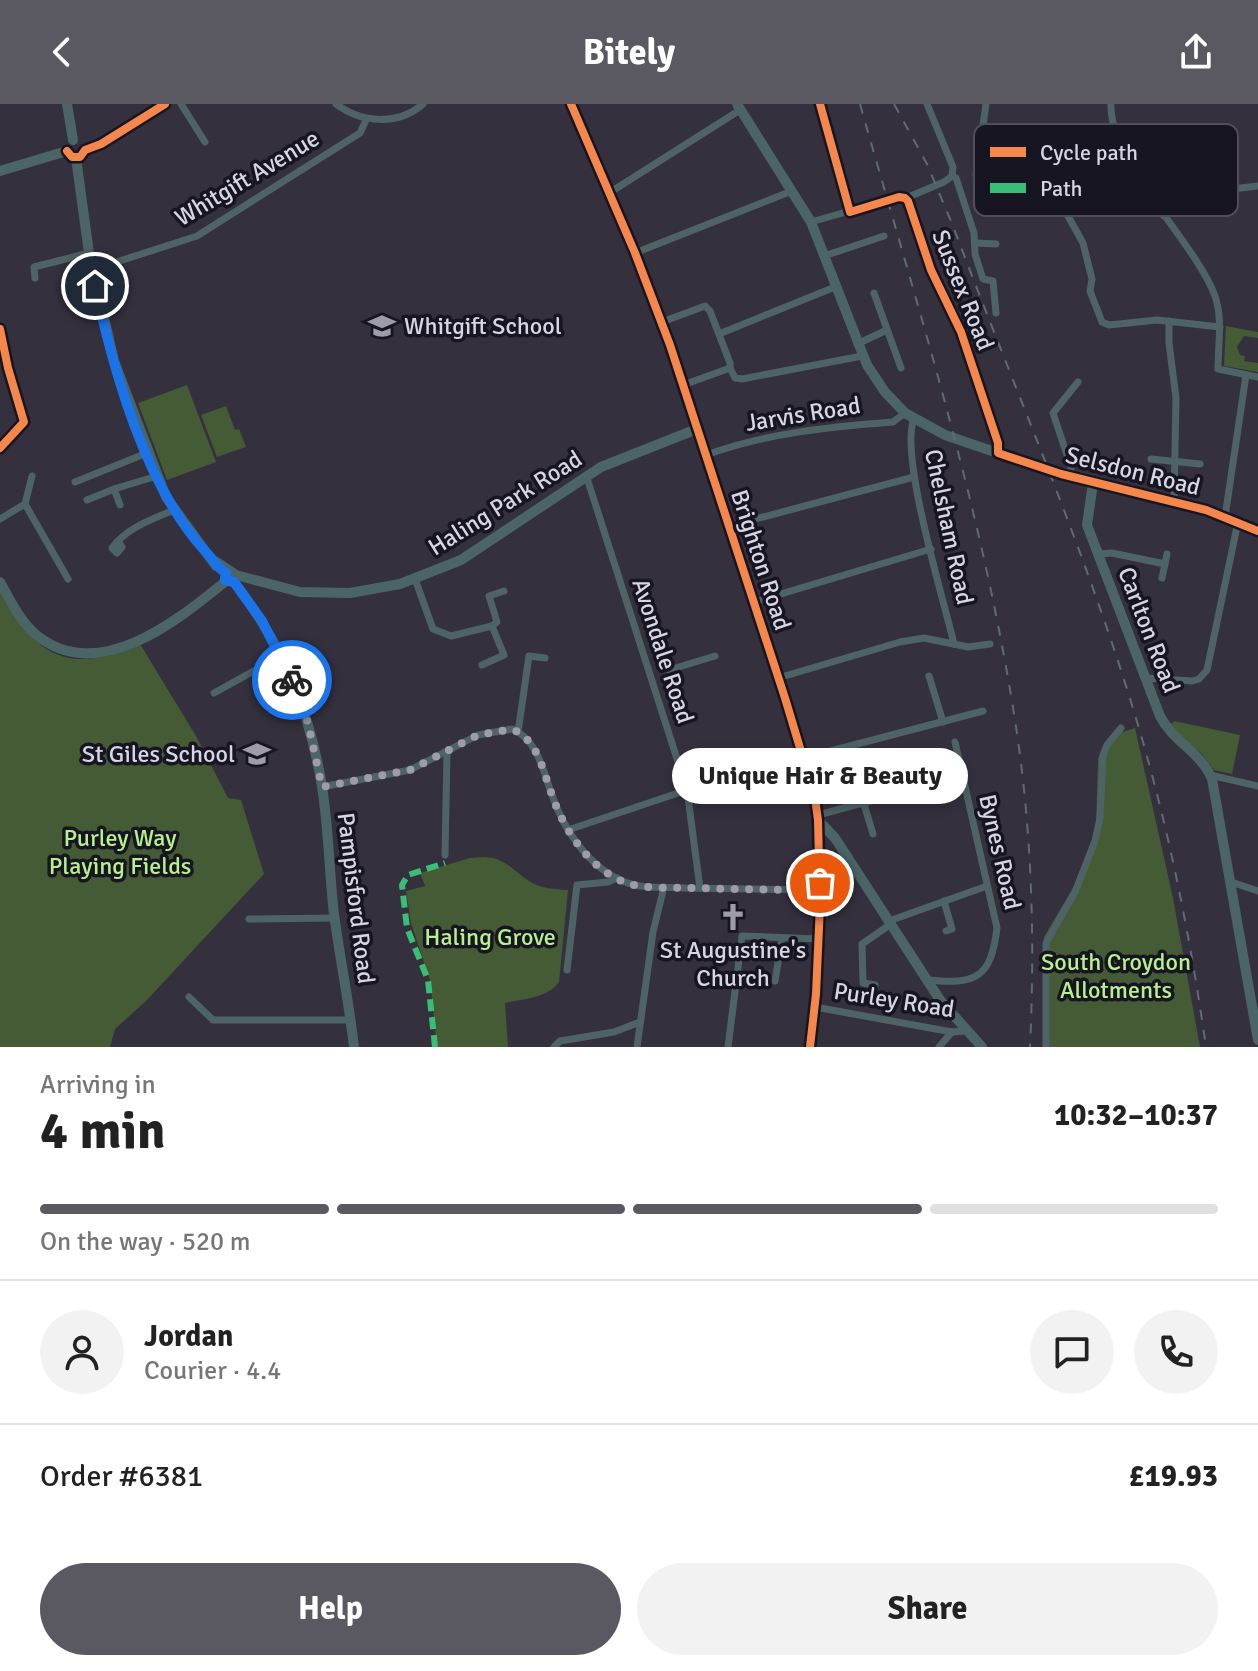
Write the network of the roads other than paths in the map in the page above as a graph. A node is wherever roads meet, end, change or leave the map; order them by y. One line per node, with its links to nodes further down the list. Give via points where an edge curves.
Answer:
1 (67, 104): 16 (street, via 73,140 80,141)
2 (165, 104): 16 (street, via 101,144)
3 (181, 104): 15 (street)
4 (336, 104): 12 (street)
5 (423, 104): 12 (street, via 409,114)
6 (571, 104): 22 (main road, Brighton Road)
7 (820, 104): 24 (street)
8 (927, 104): 18 (street)
9 (986, 104): 13 (street)
10 (1111, 104): 14 (street)
11 (739, 107): 21 (street, Selsdon Road); 22 (street)
12 (366, 120): 34 (street, Whitgift Avenue, via 360,133 197,236)
13 (983, 124)
14 (1115, 124)
15 (205, 142)
16 (76, 153): 17 (street); 31 (street, Haling Park Road)
17 (0, 171)
18 (952, 176): 23 (street); 29 (street)
19 (1258, 186): 20 (street)
20 (1238, 188)
21 (792, 191): 27 (street, Selsdon Road); 32 (street)
22 (609, 193): 32 (main road, Brighton Road)
23 (906, 198): 24 (street); 57 (street, Sussex Road, via 931,270 961,332)
24 (850, 212): 27 (street)
25 (1068, 216): 39 (street, via 1083,243 1100,320 1109,325)
26 (1164, 216): 41 (street, via 1205,273)
27 (811, 222): 33 (street, Selsdon Road)
28 (884, 236): 33 (street)
29 (976, 243): 30 (street); 38 (street, via 983,279 993,281)
30 (996, 244)
31 (89, 253): 34 (street, Haling Park Road); 35 (street, via 34,267)
32 (635, 253): 40 (main road, Brighton Road)
33 (824, 256): 36 (street, Selsdon Road)
34 (92, 270): 56 (street, Haling Park Road, via 111,353)
35 (35, 278)
36 (835, 287): 44 (street); 45 (street, Selsdon Road)
37 (874, 293): 43 (street)
38 (996, 313)
39 (1169, 321): 41 (street); 60 (street)
40 (662, 322): 44 (street, via 705,306); 52 (main road, Brighton Road)
41 (1220, 327): 49 (street, via 1218,368)
42 (0, 329): 55 (street, via 24,422)
43 (887, 330): 45 (street); 48 (street)
44 (719, 334): 47 (street)
45 (857, 344): 46 (street, Selsdon Road)
46 (862, 356): 47 (street, via 742,379); 53 (street, Selsdon Road, via 880,386)
47 (730, 368): 52 (street)
48 (901, 368)
49 (1246, 375): 50 (street); 75 (street)
50 (1258, 377)
51 (1078, 382): 66 (street, via 1053,413)
52 (683, 385): 54 (main road, Brighton Road)
53 (910, 416): 57 (street, Selsdon Road); 58 (street, Jarvis Road, via 787,432); 65 (street, Chelsham Road)
54 (697, 429): 58 (main road, Brighton Road); 62 (street, Haling Park Road)
55 (0, 448)
56 (147, 453): 64 (street, Haling Park Road); 67 (street)
57 (998, 453): 66 (street, Selsdon Road)
58 (706, 455): 78 (main road, Brighton Road)
59 (1151, 459): 60 (street)
60 (1175, 461): 61 (street); 71 (street)
61 (1200, 464)
62 (586, 475): 88 (street, Haling Park Road, via 461,560); 117 (street, Avondale Road)
63 (32, 476): 72 (street)
64 (157, 476): 69 (street); 74 (street, Haling Park Road)
65 (914, 477): 78 (street); 81 (street, Chelsham Road)
66 (1071, 477): 68 (street, Selsdon Road)
67 (75, 482)
68 (1093, 483): 71 (street, Selsdon Road); 82 (street, Carlton Road, via 1087,518)
69 (114, 489): 70 (street); 73 (street)
70 (87, 500)
71 (1174, 501): 75 (street, Selsdon Road)
72 (25, 504): 76 (street); 87 (street)
73 (120, 505)
74 (174, 510): 80 (street); 85 (street, Haling Park Road, via 216,566)
75 (1225, 517): 77 (street, Selsdon Road)
76 (0, 519)
77 (1238, 522): 79 (street, Selsdon Road); 104 (street, via 1207,670 1192,681)
78 (729, 526): 93 (main road, Brighton Road)
79 (1258, 531)
80 (118, 541)
81 (931, 549): 93 (street); 95 (street, Chelsham Road)
82 (1098, 554): 84 (street); 104 (street, Carlton Road)
83 (1167, 554): 84 (street)
84 (1165, 564): 86 (street)
85 (230, 576): 89 (street, via 137,641 90,654 56,647 35,634); 90 (street, Haling Park Road); 92 (street, Pampisford Road)
86 (1162, 578)
87 (68, 579)
88 (415, 579): 90 (street, Haling Park Road, via 332,594); 94 (street, via 433,629 451,636)
89 (0, 582)
90 (260, 583): 92 (street)
91 (504, 591): 94 (street, via 489,596 497,622)
92 (247, 600): 97 (street, Pampisford Road)
93 (754, 602): 103 (main road, Brighton Road)
94 (492, 626): 100 (street, via 504,655)
95 (954, 644): 96 (street); 103 (street, via 924,638 900,642)
96 (990, 644)
97 (281, 656): 105 (street); 116 (street, Pampisford Road, via 308,723)
98 (715, 656): 101 (street)
99 (545, 658): 109 (street, via 529,656)
100 (482, 665)
101 (669, 670)
102 (929, 676): 107 (street)
103 (778, 678): 112 (main road, Brighton Road)
104 (1145, 678): 113 (street, Carlton Road, via 1168,731)
105 (214, 693)
106 (983, 711): 107 (street)
107 (943, 722): 112 (street)
108 (1121, 728): 157 (street, via 1103,755 1095,841 1075,892 1046,943)
109 (518, 732): 111 (street, via 484,733); 120 (street, via 536,751)
110 (955, 742): 114 (street, Bynes Road)
111 (447, 752): 116 (street, via 404,771); 124 (street)
112 (804, 758): 119 (main road, Brighton Road)
113 (1210, 775): 115 (street); 126 (street)
114 (963, 776): 118 (street, Bynes Road); 127 (street, Bynes Road)
115 (1258, 786)
116 (322, 787): 133 (street, Pampisford Road)
117 (687, 790): 120 (street); 129 (street, Avondale Road)
118 (864, 804): 119 (street, Bynes Road); 121 (street)
119 (818, 818): 122 (main road, Brighton Road); 123 (street)
120 (568, 830): 125 (street, via 595,863)
121 (873, 834)
122 (818, 835): 123 (street); 130 (main road, Brighton Road)
123 (835, 838): 135 (street)
124 (445, 855)
125 (617, 878): 128 (street); 139 (street, via 577,885)
126 (1231, 882): 131 (street); 149 (street)
127 (987, 886): 132 (street); 140 (street, Bynes Road, via 997,928 993,958 975,977 954,983)
128 (664, 887): 129 (street); 146 (street)
129 (700, 888): 130 (street)
130 (820, 890): 138 (main road, Brighton Road)
131 (1258, 891)
132 (944, 901): 135 (street); 136 (street, via 952,929)
133 (335, 918): 134 (street); 145 (street, Pampisford Road)
134 (249, 919)
135 (890, 923): 140 (street); 142 (street, via 862,944 863,983)
136 (946, 931)
137 (782, 938): 138 (street); 141 (street); 153 (street, via 742,936)
138 (819, 939): 144 (main road, Brighton Road)
139 (567, 970)
140 (928, 980): 147 (street)
141 (775, 981)
142 (875, 985)
143 (189, 997): 145 (street, via 213,1020)
144 (815, 1007): 148 (street, Purley Road); 154 (main road, Brighton Road)
145 (351, 1020): 150 (street, Pampisford Road)
146 (640, 1022): 151 (street, via 560,1041); 152 (street)
147 (966, 1031): 148 (street, Purley Road); 156 (street)
148 (952, 1032): 155 (street)
149 (1258, 1040)
150 (354, 1047)
151 (554, 1047)
152 (637, 1047)
153 (728, 1047)
154 (810, 1047)
155 (939, 1047)
156 (982, 1047)
157 (1046, 1047)

